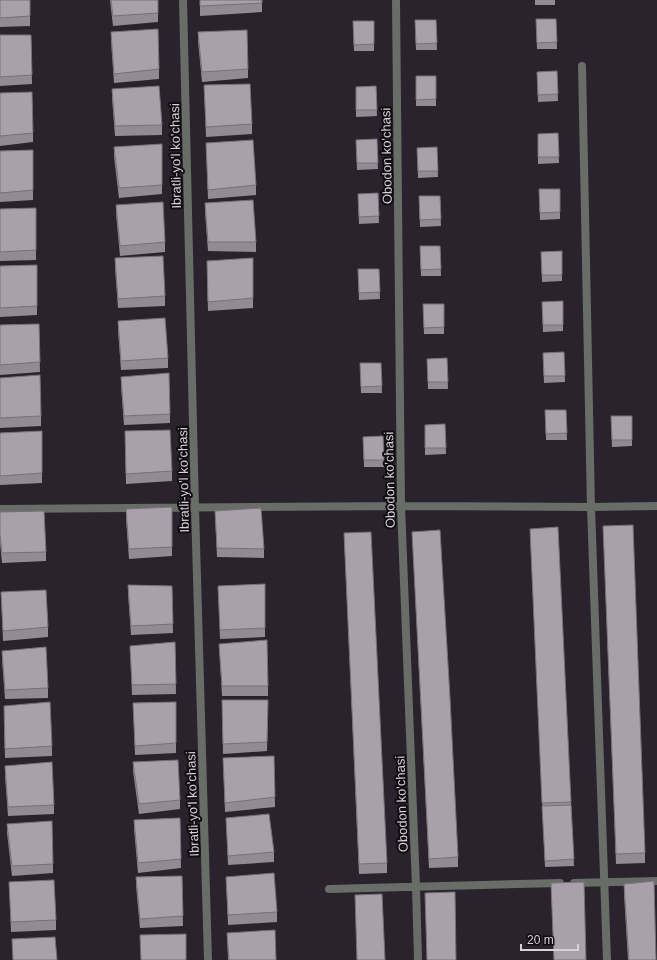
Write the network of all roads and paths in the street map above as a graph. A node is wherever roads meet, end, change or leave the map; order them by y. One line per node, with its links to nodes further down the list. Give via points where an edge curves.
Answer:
1 (183, 0): 7 (street, Ibratli-yo'l ko'chasi)
2 (396, 0): 4 (street, Obodon ko'chasi)
3 (582, 66): 6 (street)
4 (401, 506): 6 (street); 7 (street); 11 (street, Obodon ko'chasi)
5 (657, 506): 6 (street)
6 (591, 507): 10 (street)
7 (195, 508): 8 (street); 13 (street, Ibratli-yo'l ko'chasi)
8 (0, 509)
9 (657, 881): 10 (street)
10 (604, 882): 11 (street); 15 (street)
11 (416, 886): 12 (street); 14 (street, Obodon ko'chasi)
12 (329, 889)
13 (208, 960)
14 (418, 960)
15 (607, 960)

